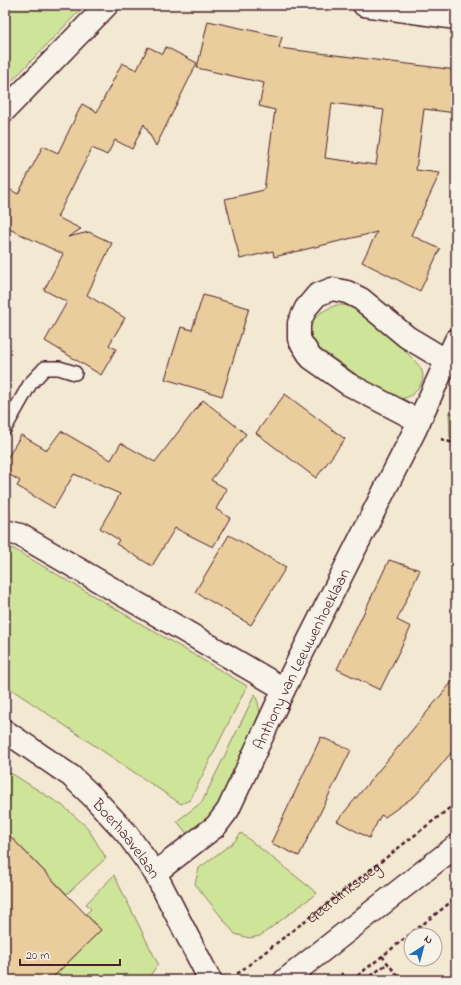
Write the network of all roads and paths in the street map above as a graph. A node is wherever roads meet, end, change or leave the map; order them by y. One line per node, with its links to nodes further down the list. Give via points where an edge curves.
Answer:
1 (107, 5): 4 (street)
2 (364, 5): 3 (street)
3 (456, 18)
4 (5, 110)
5 (456, 340): 7 (street, Anthony van Leeuwenhoeklaan)
6 (75, 373): 9 (lane, via 59,368 45,368 30,384)
7 (448, 374): 8 (street, Anthony van Leeuwenhoeklaan); 8 (street, via 408,337 361,299 347,292 332,289 318,295 306,308 299,323 299,339 311,358 348,384)
8 (419, 421): 11 (street, Anthony van Leeuwenhoeklaan)
9 (5, 428)
10 (5, 531): 11 (street, via 20,535)
11 (284, 689): 15 (street, Anthony van Leeuwenhoeklaan, via 228,810 216,826)
12 (5, 731): 15 (street, Boerhaavelaan, via 71,776 127,834)
13 (456, 803): 19 (path, Geerdinksweg)
14 (456, 846): 21 (street, Geerdinksweg)
15 (155, 873): 20 (street, Boerhaavelaan)
16 (456, 898): 17 (path)
17 (382, 956): 18 (path); 22 (path)
18 (388, 962): 23 (path); 24 (path)
19 (236, 975)
20 (210, 980)
21 (285, 980)
22 (352, 980)
23 (365, 980)
24 (401, 980)

